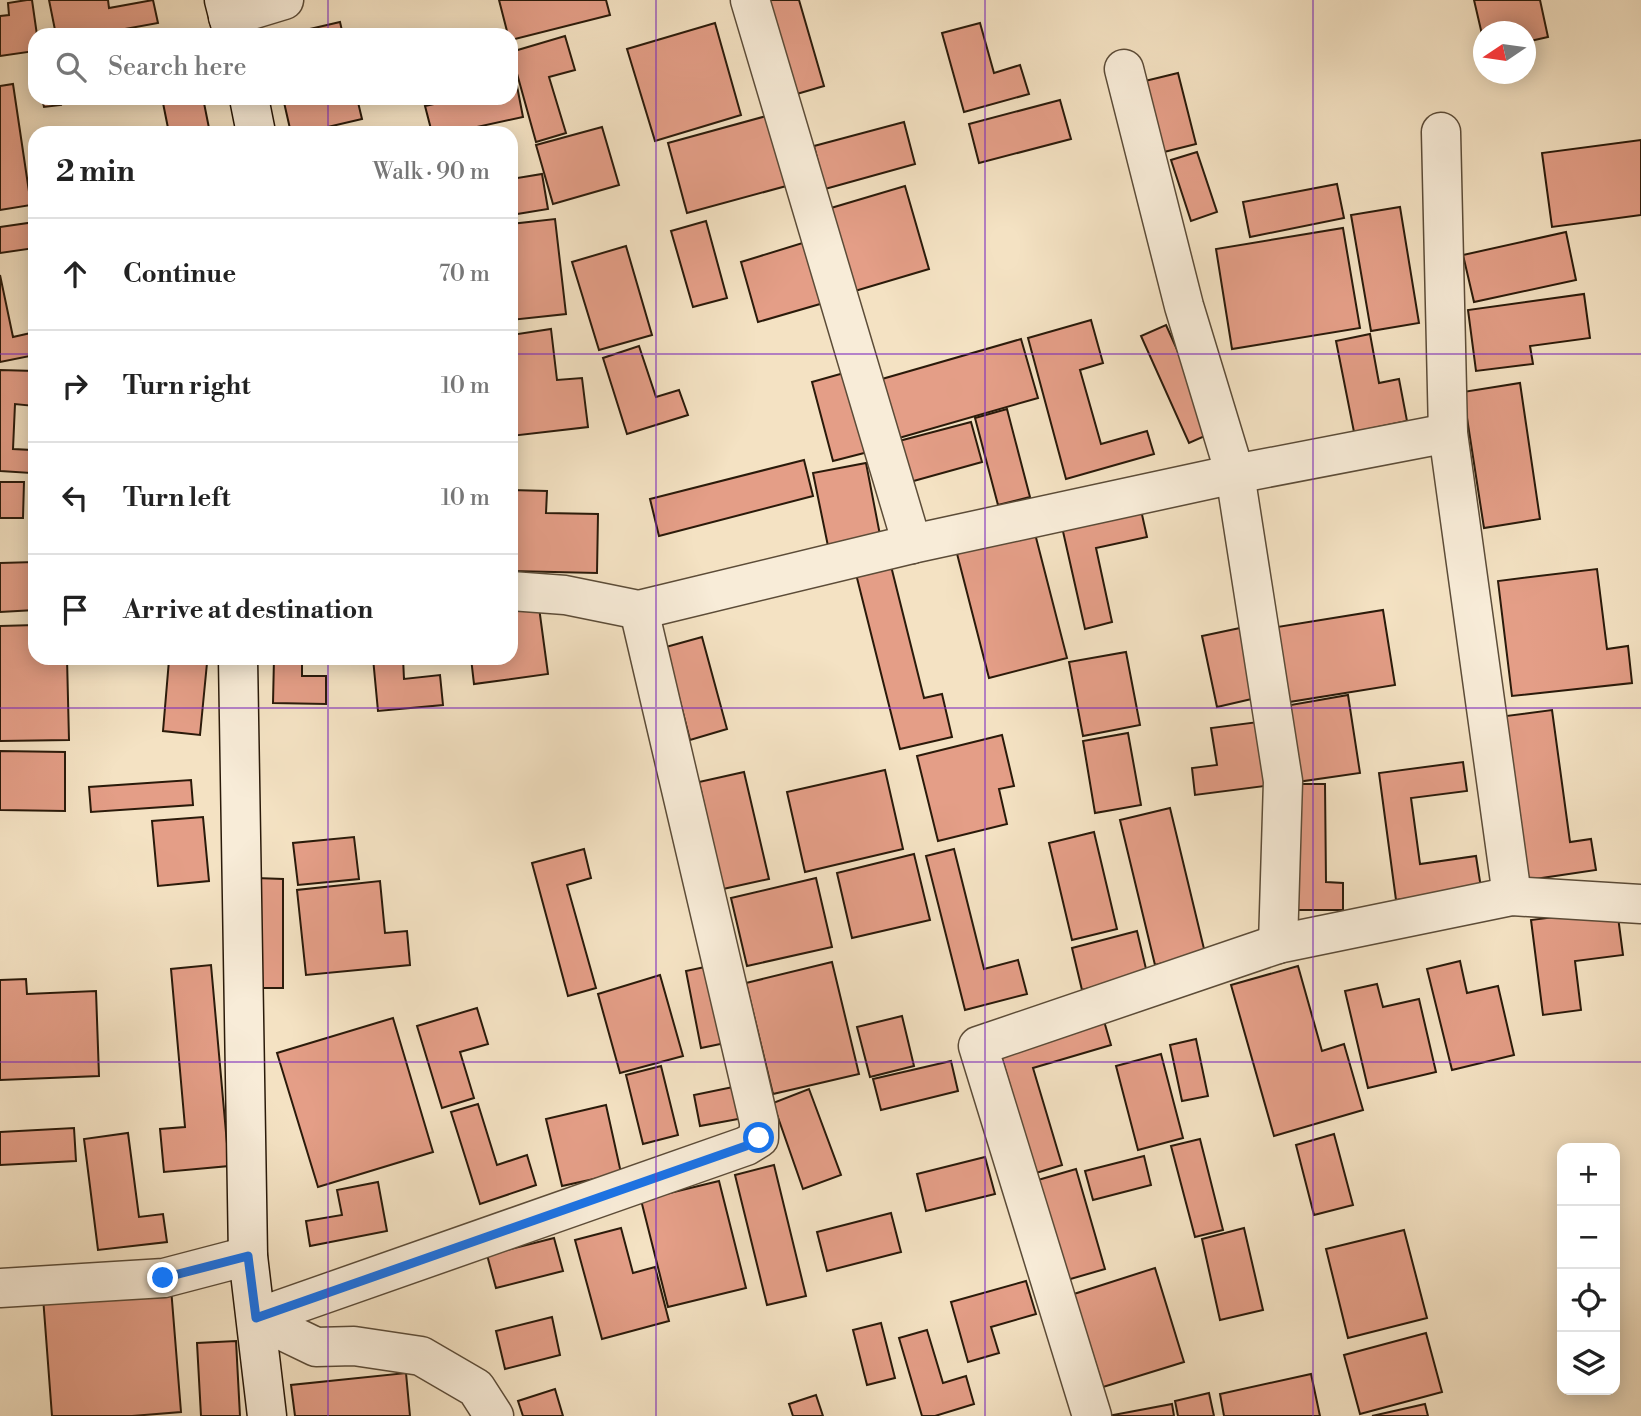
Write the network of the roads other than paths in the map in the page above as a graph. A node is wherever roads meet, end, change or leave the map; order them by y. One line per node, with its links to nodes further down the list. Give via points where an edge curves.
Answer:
1 (284, 0): 3 (street)
2 (750, 0): 10 (street)
3 (228, 17)
4 (1124, 69): 9 (street, via 1184,306)
5 (250, 105): 6 (street)
6 (255, 126)
7 (1441, 132): 8 (street)
8 (1448, 433): 9 (street); 14 (street)
9 (1235, 474): 10 (street); 16 (street, via 1283,781)
10 (912, 544): 12 (street)
11 (518, 591): 12 (street)
12 (639, 610): 19 (street, via 760,1122 759,1138)
13 (238, 665): 17 (street)
14 (1512, 895): 15 (street); 16 (street)
15 (1641, 904)
16 (1278, 944): 22 (street, via 978,1046)
17 (248, 1256): 18 (street, via 163,1278); 19 (street)
18 (0, 1288)
19 (256, 1318): 20 (street); 21 (street, via 316,1347 354,1346 421,1356 476,1388)
20 (267, 1416)
21 (494, 1416)
22 (1093, 1416)

